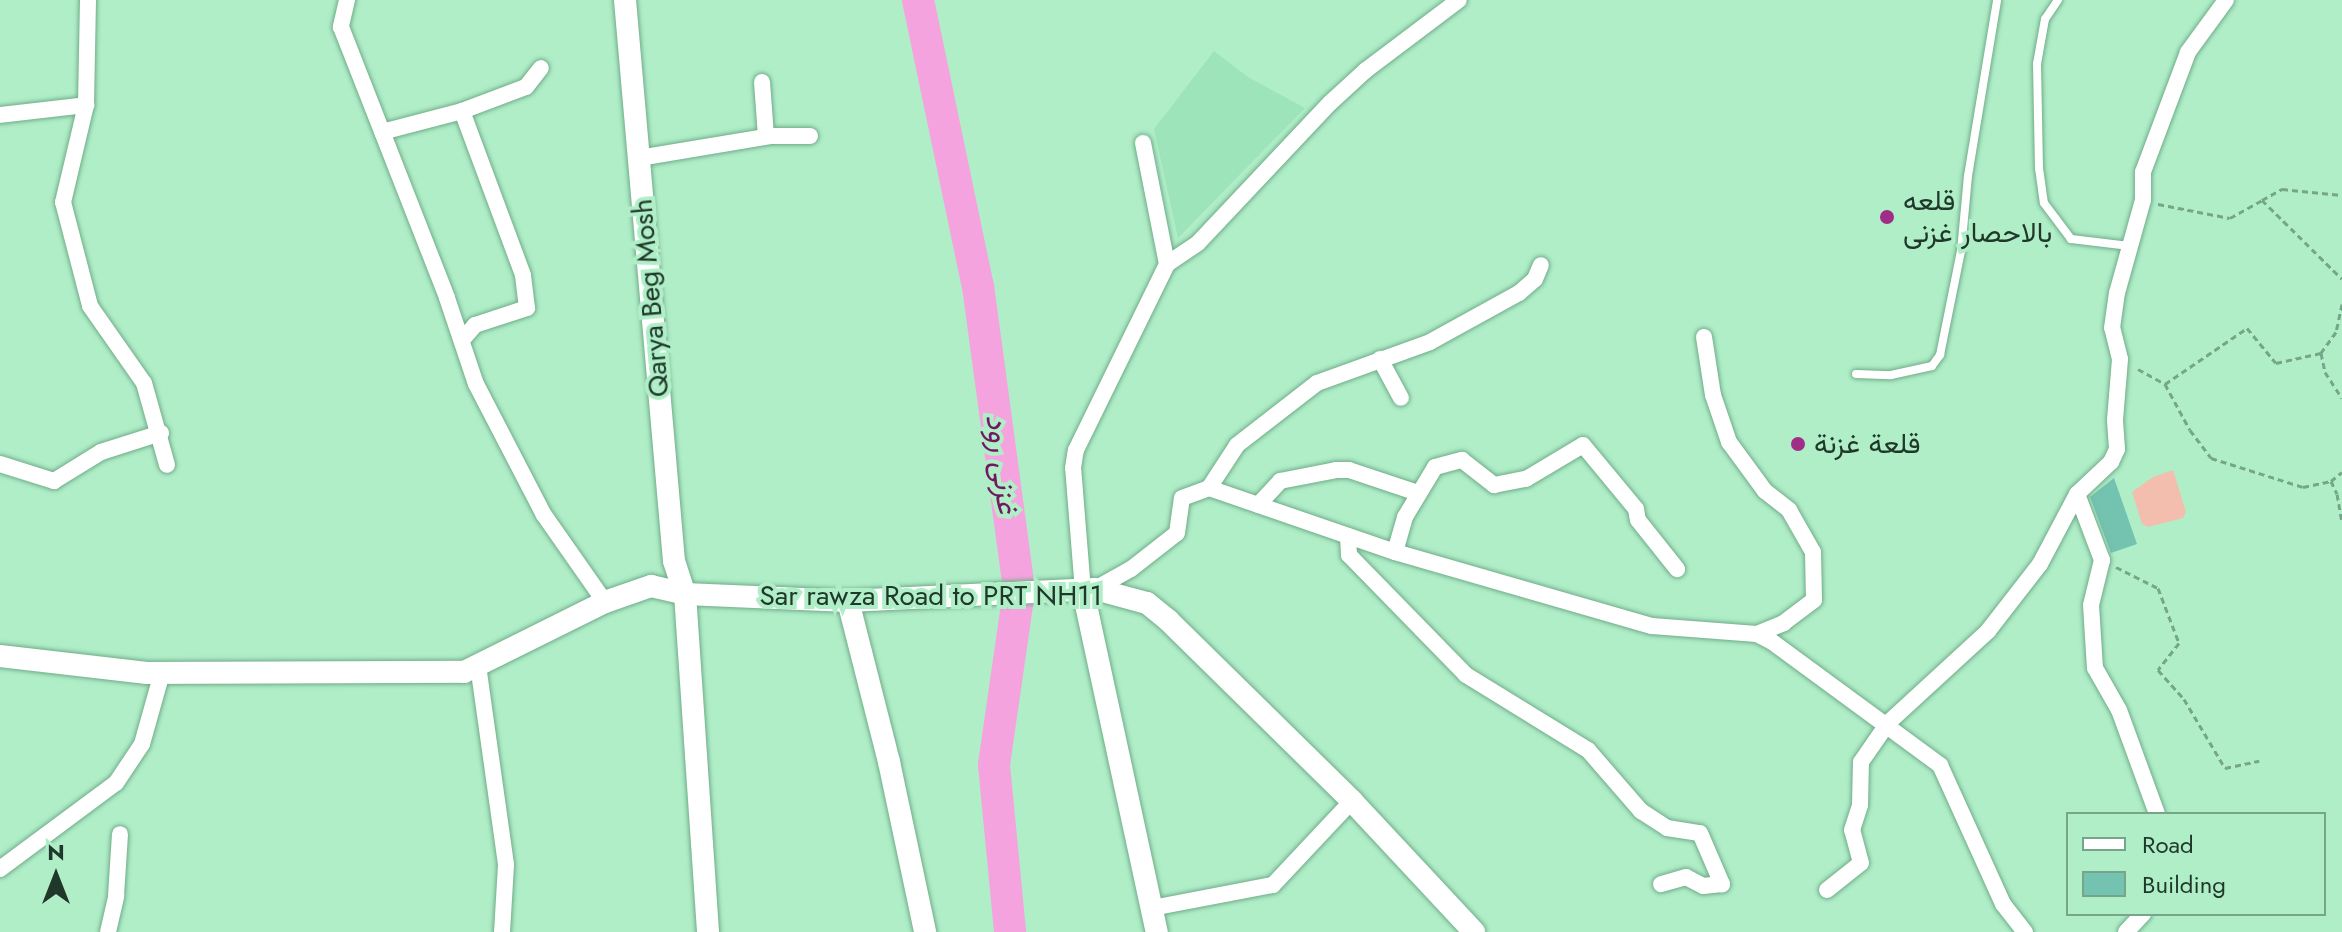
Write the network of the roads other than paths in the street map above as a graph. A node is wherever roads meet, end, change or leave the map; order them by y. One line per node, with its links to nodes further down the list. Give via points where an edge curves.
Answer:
1 (347, 0): 13 (street, via 341,27)
2 (625, 0): 17 (street, Qarya Beg Mosh)
3 (1459, 0): 19 (street, via 1366,70 1198,243)
4 (1997, 0): 24 (lane, via 1961,251 1940,355 1932,366 1891,375)
5 (2058, 0): 18 (lane, via 2045,19 2037,64 2044,203 2071,239)
6 (2226, 0): 18 (street, via 2188,52 2143,172 2143,200)
7 (85, 1): 10 (street)
8 (541, 68): 11 (street, via 526,87)
9 (762, 82): 14 (street)
10 (86, 105): 12 (street); 26 (street, via 63,202 90,306 144,383)
11 (462, 111): 13 (street); 22 (street, via 523,275 527,308 475,325)
12 (0, 115)
13 (382, 132): 22 (street)
14 (766, 136): 15 (street); 17 (street)
15 (810, 136)
16 (1143, 143): 19 (street)
17 (639, 158): 37 (street, Qarya Beg Mosh, via 674,561)
18 (2130, 246): 31 (street, via 2112,328 2120,359 2117,449 2111,462)
19 (1167, 264): 36 (street, via 1076,450)
20 (1541, 265): 23 (street, via 1519,293 1430,342)
21 (1704, 337): 40 (street, via 1713,395 1729,442 1765,491 1789,510 1813,552 1814,600 1784,623)
22 (462, 340): 39 (street, via 476,384 544,515)
23 (1380, 359): 25 (street); 29 (street, via 1317,383 1237,445)
24 (1856, 374)
25 (1401, 398)
26 (161, 433): 27 (street, via 101,452 54,481); 28 (street)
27 (0, 464)
28 (167, 465)
29 (1209, 488): 32 (street); 36 (street, via 1182,498 1177,533 1131,569)
30 (1418, 493): 32 (street, via 1336,470 1280,481); 34 (street); 35 (street, via 1435,467 1462,460 1494,485 1526,479 1583,445)
31 (2077, 494): 44 (street, via 2040,564 1988,631); 46 (street, via 2102,560 2091,605 2095,668 2119,710)
32 (1258, 505): 33 (street)
33 (1348, 536): 34 (street); 49 (street, via 1349,555 1466,675 1588,750 1641,811 1667,828 1700,833 1722,884 1703,886 1686,877)
34 (1395, 552): 40 (street, via 1652,626)
35 (1677, 569)
36 (1081, 590): 38 (street, Sar rawza Road to PRT NH11); 45 (street, Sar rawza Road to PRT NH11, via 1147,603); 51 (street)
37 (685, 594): 38 (street, Sar rawza Road to PRT NH11); 39 (street, Sar rawza Road to PRT NH11, via 651,586); 55 (street)
38 (848, 601): 56 (street)
39 (605, 602): 42 (street, Sar rawza Road to PRT NH11)
40 (1757, 634): 44 (street)
41 (0, 656): 43 (street, Sar rawza Road to PRT NH11)
42 (478, 665): 43 (street, Sar rawza Road to PRT NH11, via 464,672); 54 (street, via 506,865)
43 (162, 673): 48 (street, via 142,744 116,783)
44 (1888, 723): 50 (street, via 1861,762 1860,805 1852,830 1861,863); 59 (street, via 1940,765 1997,891)
45 (1352, 801): 51 (street, via 1273,885); 58 (street, Sar rawza Road to PRT NH11)
46 (2156, 812)
47 (120, 834): 53 (street)
48 (0, 869)
49 (1661, 884)
50 (1827, 890)
51 (1152, 908): 57 (street)
52 (2141, 916): 60 (street)
53 (108, 932)
54 (502, 932)
55 (708, 932)
56 (925, 932)
57 (1157, 932)
58 (1474, 932)
59 (2025, 932)
60 (2126, 932)

